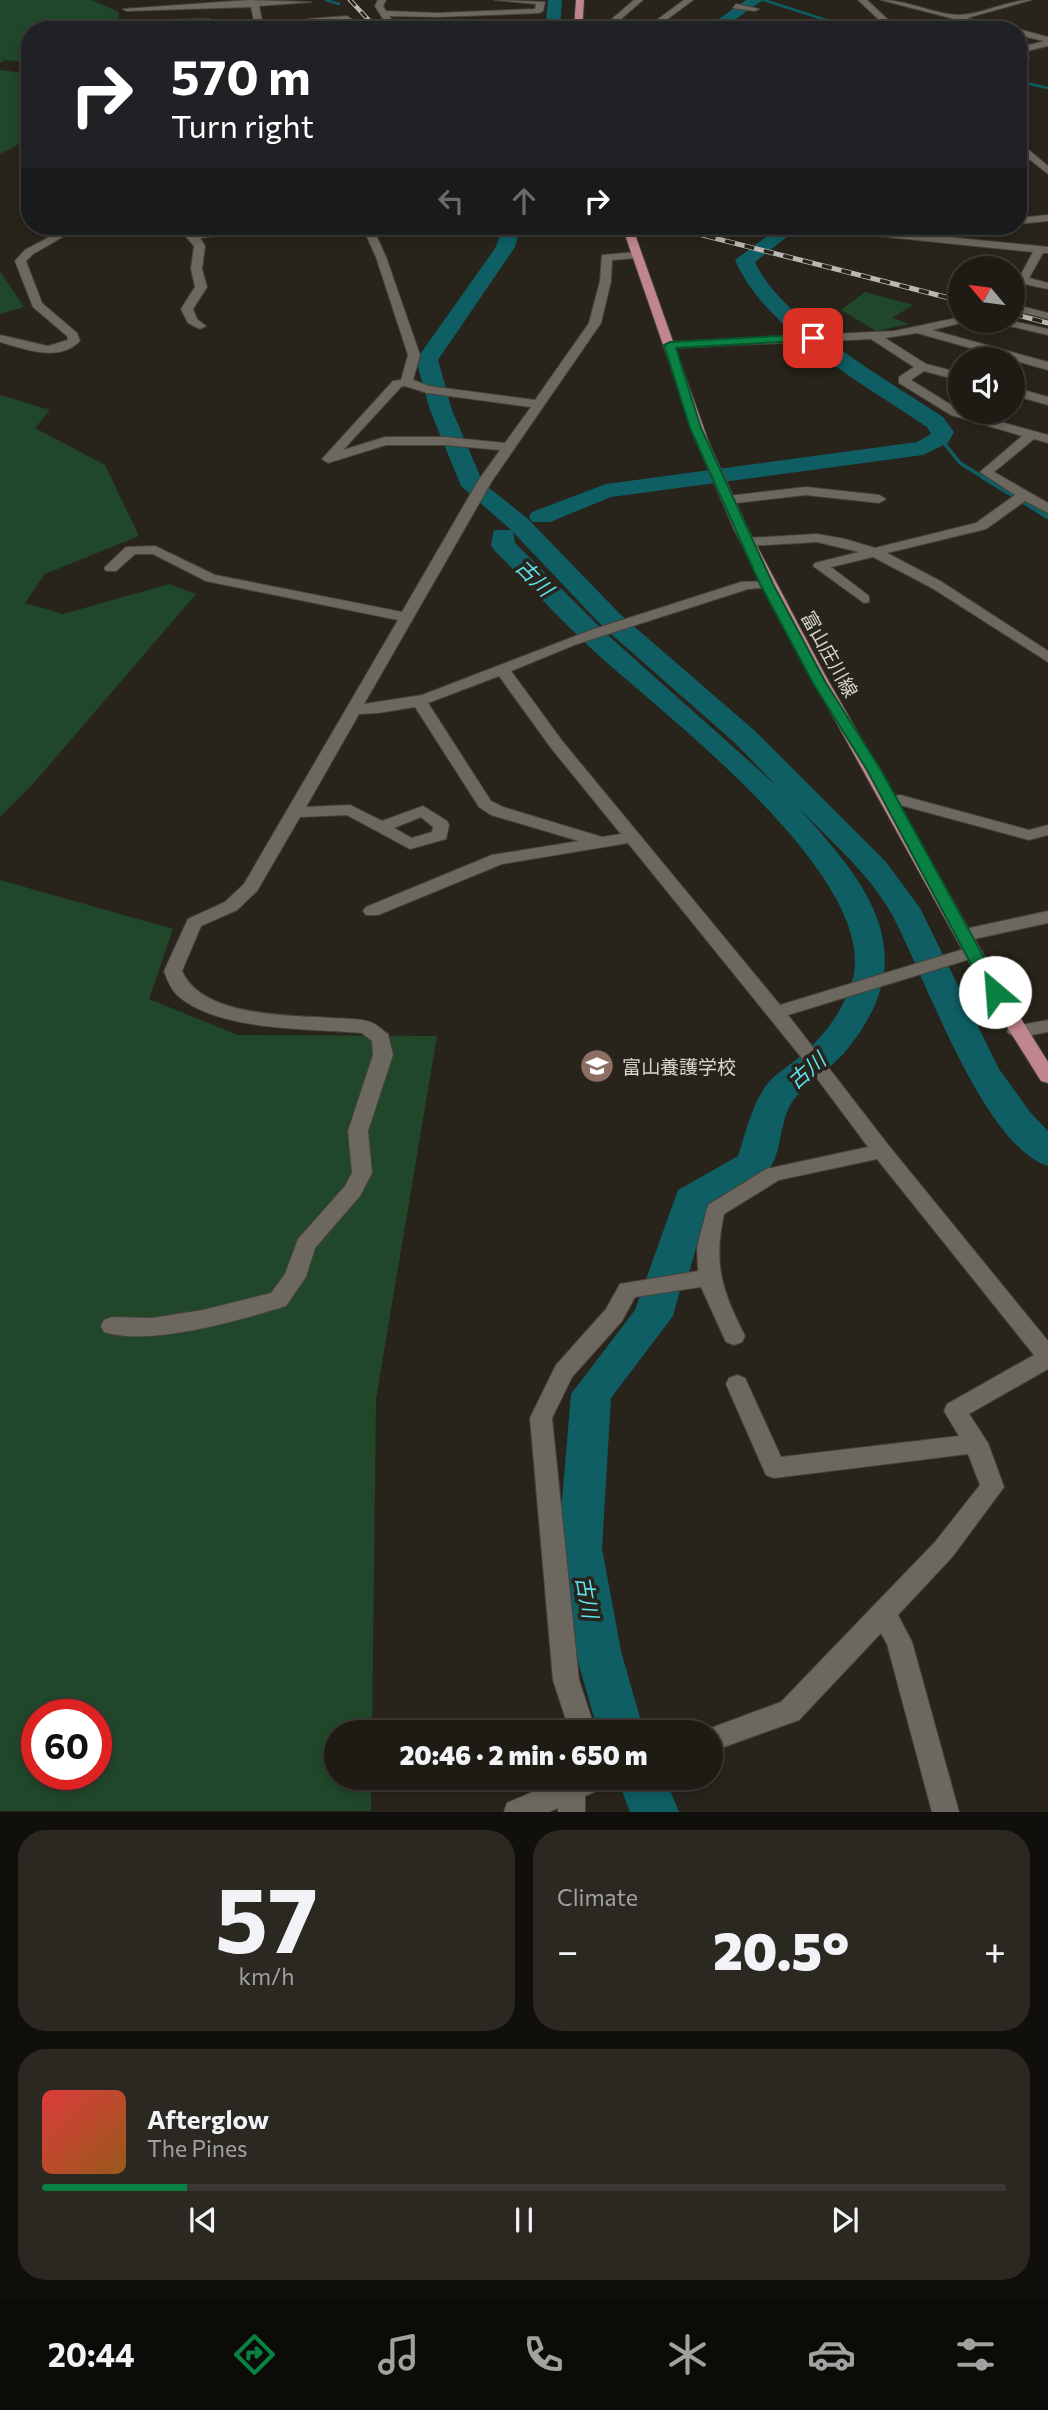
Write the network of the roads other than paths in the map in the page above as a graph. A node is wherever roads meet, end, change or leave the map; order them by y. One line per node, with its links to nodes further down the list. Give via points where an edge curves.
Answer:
1 (382, 0): 16 (street)
2 (498, 0): 17 (street, via 541,2 539,11)
3 (580, 0): 24 (main road)
4 (639, 0): 25 (street)
5 (687, 0): 26 (street)
6 (1027, 0): 18 (street)
7 (306, 1): 9 (street); 19 (street)
8 (888, 1): 10 (street); 18 (street)
9 (256, 2): 13 (street); 21 (street)
10 (864, 2): 27 (street)
11 (126, 5): 13 (street)
12 (428, 5): 17 (street)
13 (209, 6): 20 (street)
14 (736, 6): 15 (street)
15 (755, 9)
16 (383, 13): 17 (street); 23 (street)
17 (424, 15)
18 (957, 18): 28 (street)
19 (311, 19): 22 (street)
20 (209, 21)
21 (259, 21)
22 (351, 21)
23 (388, 21)
24 (579, 21)
25 (614, 21)
26 (660, 21)
27 (885, 21)
28 (970, 21)
29 (1027, 35): 30 (street)
30 (1048, 41): 31 (street)
31 (1027, 48)
32 (1027, 151): 33 (street)
33 (1046, 167)
34 (1048, 219): 35 (street)
35 (1027, 220)
36 (60, 235): 55 (street, via 20,261 37,305 73,335 74,341 63,349 46,349)
37 (195, 235): 50 (street, via 200,246 197,277 201,287 187,309)
38 (371, 235): 60 (street, via 414,355)
39 (630, 235): 43 (main road, 富山庄川線)
40 (907, 235): 41 (street)
41 (918, 236): 42 (street)
42 (1044, 249): 44 (street)
43 (637, 255): 56 (main road, 富山庄川線); 63 (street, via 606,257 608,271 595,323)
44 (1026, 272)
45 (1026, 283): 46 (street)
46 (1048, 286)
47 (1026, 310): 48 (street)
48 (1048, 316)
49 (948, 323): 52 (street)
50 (200, 326)
51 (1026, 327): 53 (street)
52 (917, 329): 54 (street); 57 (street)
53 (1048, 332)
54 (873, 335): 56 (street); 58 (street)
55 (0, 338)
56 (670, 345): 69 (main road, 富山庄川線, via 696,428)
57 (1048, 366)
58 (922, 367): 59 (street); 64 (street, via 903,380 955,412)
59 (948, 374)
60 (406, 382): 63 (street); 66 (street, via 397,384 328,459 386,441)
61 (1025, 394): 62 (street)
62 (1048, 401)
63 (539, 404): 66 (street)
64 (1032, 434): 65 (street); 67 (street, via 986,472)
65 (1048, 439)
66 (508, 447): 76 (street)
67 (1024, 495): 70 (street); 72 (street, via 981,526)
68 (879, 499): 69 (street, via 806,491)
69 (728, 500): 71 (main road, 富山庄川線)
70 (1048, 509)
71 (747, 542): 72 (street, via 818,538); 74 (main road, 富山庄川線)
72 (878, 554): 75 (street, via 820,566); 77 (street, via 921,576)
73 (111, 568): 76 (street, via 131,550 155,551 211,578)
74 (766, 584): 78 (street, via 746,586); 81 (main road, 富山庄川線)
75 (864, 599)
76 (406, 617): 80 (street)
77 (1048, 658)
78 (501, 668): 79 (street); 85 (street)
79 (419, 701): 80 (street); 86 (street, via 485,804)
80 (353, 709): 82 (street)
81 (890, 801): 84 (street, via 1029,835); 89 (main road, 富山庄川線)
82 (293, 812): 83 (street, via 350,810); 97 (street, via 251,887 231,905 194,923 173,971 182,990 203,1005 231,1014 367,1027 381,1039 383,1055 358,1131 362,1173 353,1191 312,1234 295,1277 278,1300 152,1327)
83 (381, 827)
84 (1048, 830)
85 (632, 837): 86 (street); 91 (street)
86 (604, 843): 87 (street, via 498,859)
87 (372, 911)
88 (1048, 917): 89 (street)
89 (965, 935): 90 (main road, 富山庄川線)
90 (974, 952): 91 (street); 93 (main road, 富山庄川線)
91 (775, 1013): 95 (street)
92 (1048, 1026): 93 (street)
93 (1016, 1032): 94 (main road, 富山庄川線)
94 (1048, 1076)
95 (882, 1151): 96 (street, via 773,1174 715,1210); 99 (street)
96 (699, 1279): 98 (street); 103 (street, via 628,1290 614,1315 564,1371 541,1418 566,1680)
97 (112, 1326)
98 (734, 1336)
99 (1048, 1358): 101 (street, via 955,1411)
100 (737, 1384): 101 (street, via 774,1468)
101 (976, 1443): 102 (street, via 992,1487 944,1549)
102 (883, 1612): 104 (street, via 790,1711); 107 (street, via 899,1642)
103 (579, 1720)
104 (723, 1735)
105 (580, 1793): 106 (street)
106 (517, 1811)
107 (946, 1811)

